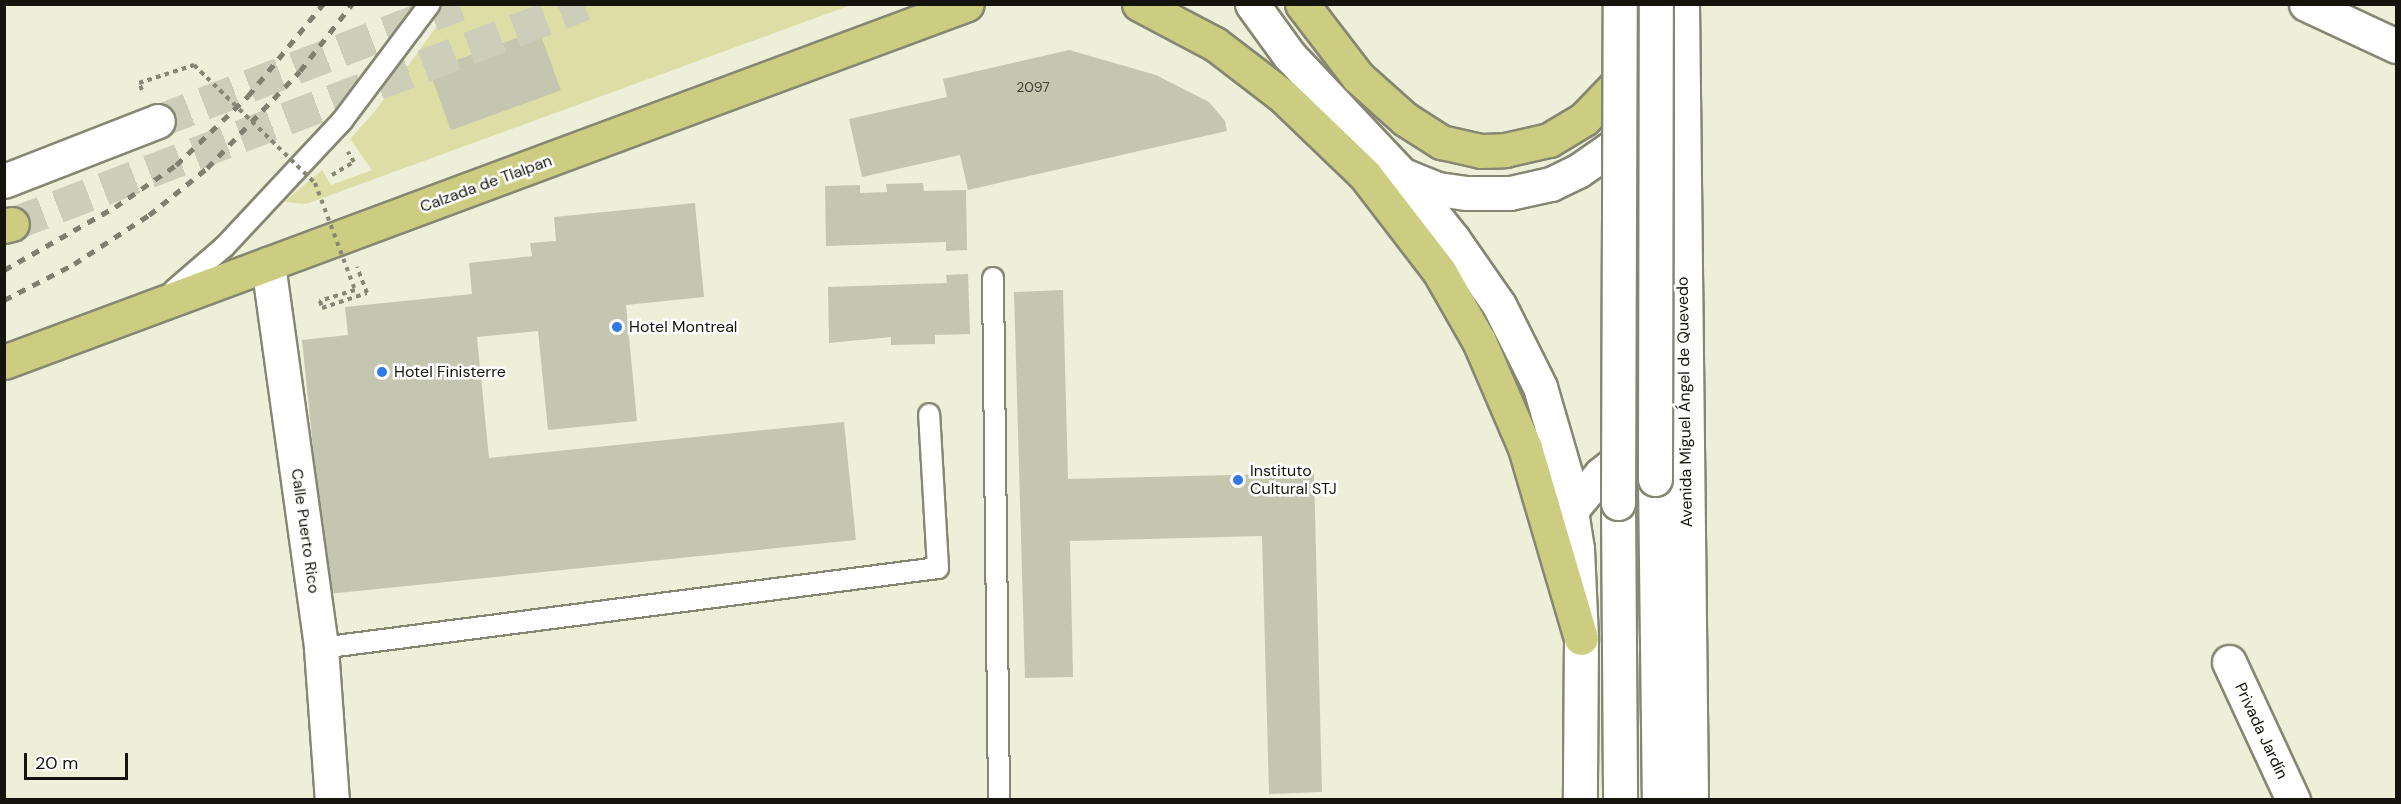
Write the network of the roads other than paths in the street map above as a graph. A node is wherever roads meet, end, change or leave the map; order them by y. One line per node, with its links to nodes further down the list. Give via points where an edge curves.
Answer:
1 (430, 4): 17 (lane, via 342,120 224,247)
2 (967, 4): 15 (highway, Calzada de Tlalpan)
3 (1139, 4): 22 (highway, via 1215,44 1284,96 1365,175 1439,271 1479,341 1525,448)
4 (1252, 4): 13 (main road, via 1288,55)
5 (1302, 4): 7 (highway, via 1334,50 1377,97 1426,134 1462,148 1505,150 1549,140 1600,105 1630,71)
6 (1620, 4): 28 (main road, bridge)
7 (1657, 4): 29 (main road, Avenida Miguel Ángel de Quevedo, bridge, via 1655,479)
8 (1682, 4): 10 (main road, Avenida Miguel Ángel de Quevedo)
9 (2306, 4): 11 (main road)
10 (1681, 46): 13 (main road, via 1660,89 1636,125 1607,152 1565,178 1536,189 1498,195 1438,189); 20 (main road, Avenida Miguel Ángel de Quevedo)
11 (2397, 46)
12 (158, 121): 14 (main road)
13 (1402, 175): 21 (main road, via 1470,262 1517,338 1554,430)
14 (4, 181)
15 (268, 264): 17 (highway, Calzada de Tlalpan); 23 (main road, Calle Puerto Rico)
16 (993, 278): 26 (lane)
17 (159, 304): 18 (highway, Calzada de Tlalpan)
18 (4, 362)
19 (929, 414): 23 (lane, via 938,568)
20 (1686, 466): 21 (main road, via 1670,453 1647,448 1629,453 1601,474); 30 (main road, Avenida Miguel Ángel de Quevedo)
21 (1572, 509): 22 (main road)
22 (1581, 638): 27 (main road)
23 (321, 648): 25 (main road, Calle Puerto Rico)
24 (2229, 662): 31 (main road, Privada Jardín)
25 (332, 800)
26 (999, 800)
27 (1580, 800)
28 (1620, 800)
29 (1659, 800)
30 (1691, 800)
31 (2294, 800)

